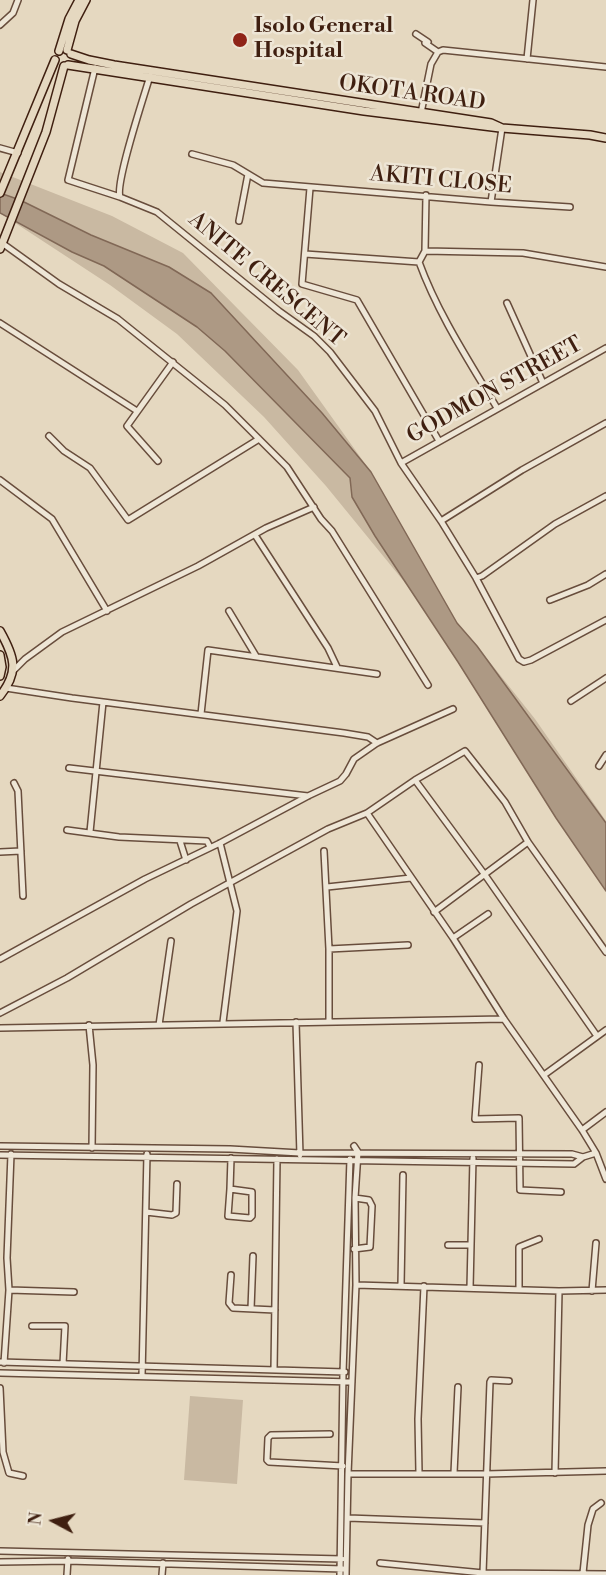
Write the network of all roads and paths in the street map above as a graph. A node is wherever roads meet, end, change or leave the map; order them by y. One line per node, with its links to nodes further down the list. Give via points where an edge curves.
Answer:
1 (18, 0): 5 (street, via 13,13)
2 (79, 0): 7 (main road, via 69,19)
3 (86, 0): 7 (main road)
4 (532, 0): 9 (street)
5 (0, 25)
6 (416, 34): 8 (street)
7 (65, 52): 10 (main road, via 56,55); 11 (main road, via 71,59); 15 (main road, OKOTA ROAD, via 114,65)
8 (438, 52): 9 (street); 15 (street, via 431,64)
9 (527, 59): 12 (street)
10 (55, 60): 11 (main road); 19 (main road)
11 (66, 65): 13 (main road); 29 (main road, via 46,132)
12 (606, 67)
13 (95, 68): 14 (main road); 25 (street, ANITE CRESCENT, via 68,180)
14 (150, 76): 16 (main road, via 364,111); 25 (street)
15 (420, 113): 16 (main road, OKOTA ROAD)
16 (502, 128): 17 (main road, OKOTA ROAD); 26 (street)
17 (606, 138)
18 (0, 148): 19 (street)
19 (18, 153): 23 (main road)
20 (192, 154): 21 (street, AKITI CLOSE, via 233,165)
21 (248, 174): 22 (street, AKITI CLOSE, via 263,183); 28 (street)
22 (310, 188): 24 (street, AKITI CLOSE); 31 (street)
23 (0, 193)
24 (426, 195): 26 (street, AKITI CLOSE); 30 (street)
25 (120, 197): 46 (street, ANITE CRESCENT, via 157,212 314,336 375,411)
26 (491, 202): 27 (street, AKITI CLOSE)
27 (570, 207)
28 (239, 221)
29 (2, 243): 37 (street, via 59,284 118,319)
30 (425, 250): 32 (street); 33 (street, via 523,253)
31 (305, 254): 32 (street); 44 (street, via 302,284 357,300)
32 (420, 262): 39 (street, via 442,315)
33 (606, 267)
34 (507, 303): 38 (street)
35 (0, 323): 40 (street)
36 (606, 348): 38 (street, GODMON STREET)
37 (173, 362): 40 (street); 43 (street, via 225,405)
38 (543, 382): 39 (street, GODMON STREET)
39 (497, 408): 44 (street, GODMON STREET)
40 (137, 411): 45 (street, via 127,426)
41 (606, 423): 50 (street)
42 (49, 436): 43 (street, via 90,468 128,520)
43 (258, 439): 49 (street, via 287,467)
44 (439, 441): 46 (street, GODMON STREET)
45 (158, 462)
46 (401, 464): 50 (street, ANITE CRESCENT)
47 (0, 480): 55 (street, via 52,519)
48 (606, 496): 53 (street, via 555,524)
49 (314, 507): 51 (street); 66 (street)
50 (441, 521): 53 (street, ANITE CRESCENT)
51 (255, 535): 55 (street); 61 (street)
52 (606, 574): 54 (street)
53 (476, 578): 57 (street, ANITE CRESCENT, via 516,655 524,662)
54 (550, 600)
55 (107, 611): 62 (street, via 62,632)
56 (229, 611): 60 (street)
57 (606, 620)
58 (0, 631): 62 (main road, via 13,655)
59 (0, 654): 64 (main road)
60 (256, 656): 61 (street); 72 (street, via 208,650)
61 (337, 668): 63 (street)
62 (14, 670): 67 (main road)
63 (377, 674)
64 (0, 676)
65 (606, 678): 69 (street)
66 (428, 685)
67 (6, 688): 68 (main road); 70 (street)
68 (0, 696)
69 (571, 701)
70 (103, 702): 72 (street); 77 (street)
71 (453, 709): 73 (street)
72 (201, 714): 73 (street, via 344,733 368,737)
73 (377, 743): 80 (street, via 354,759 340,781)
74 (606, 755): 75 (street)
75 (598, 766)
76 (69, 768): 77 (street)
77 (98, 771): 80 (street); 83 (street)
78 (415, 780): 81 (street); 85 (street, via 465,751 505,802); 92 (street)
79 (14, 783): 88 (street, via 18,791)
80 (308, 796): 86 (street)
81 (367, 813): 93 (street); 94 (street, via 328,829)
82 (67, 831): 83 (street)
83 (90, 832): 84 (street)
84 (180, 841): 87 (street, via 207,841); 91 (street)
85 (528, 842): 92 (street); 103 (street)
86 (220, 843): 87 (street); 94 (street)
87 (210, 847): 91 (street)
88 (21, 850): 90 (street); 96 (street)
89 (324, 850): 95 (street)
90 (0, 852)
91 (186, 860): 104 (street)
92 (485, 875): 97 (street); 114 (street)
93 (411, 878): 95 (street); 97 (street)
94 (231, 883): 105 (street); 108 (street, via 237,911)
95 (327, 887): 102 (street)
96 (23, 896)
97 (434, 912): 99 (street)
98 (488, 914): 99 (street)
99 (453, 938): 106 (street)
100 (171, 941): 111 (street)
101 (408, 945): 102 (street)
102 (329, 949): 107 (street)
103 (606, 952)
104 (0, 959)
105 (0, 1013)
106 (504, 1018): 107 (street); 116 (street)
107 (329, 1021): 109 (street)
108 (223, 1022): 109 (street); 111 (street)
109 (296, 1022): 130 (street)
110 (89, 1025): 111 (street); 112 (street); 121 (street, via 93,1065)
111 (159, 1025)
112 (0, 1028)
113 (606, 1030): 114 (street)
114 (597, 1036): 116 (street)
115 (479, 1065): 127 (street, via 475,1119 519,1118)
116 (544, 1075): 118 (street)
117 (606, 1112): 118 (street)
118 (582, 1130): 125 (street)
119 (0, 1146): 120 (street)
120 (11, 1146): 121 (street); 129 (street)
121 (92, 1148): 122 (street)
122 (147, 1149): 130 (street, via 230,1149); 131 (street)
123 (350, 1152): 124 (street); 130 (street); 135 (street)
124 (358, 1152): 126 (street); 136 (street)
125 (596, 1153): 132 (street); 140 (street)
126 (473, 1154): 127 (street); 137 (street)
127 (521, 1154): 132 (street); 138 (street)
128 (0, 1155): 129 (street)
129 (11, 1155): 131 (street); 158 (street)
130 (300, 1156): 134 (street); 135 (street)
131 (147, 1157): 133 (street); 145 (street)
132 (584, 1157): 138 (street, via 574,1164)
133 (231, 1158): 134 (street); 142 (street)
134 (277, 1159): 164 (street)
135 (350, 1160): 136 (street); 170 (street)
136 (358, 1160): 137 (street); 144 (street)
137 (473, 1161): 138 (street); 149 (street)
138 (521, 1164): 143 (street, via 520,1190)
139 (403, 1174): 154 (street)
140 (606, 1179)
141 (177, 1184): 145 (street, via 176,1213)
142 (230, 1189): 142 (street, via 228,1216 250,1218 252,1192)
143 (561, 1192)
144 (355, 1198): 150 (street); 150 (street, via 369,1200 372,1206 370,1247)
145 (146, 1212): 168 (street)
146 (539, 1239): 157 (street, via 519,1246)
147 (596, 1243): 161 (street)
148 (448, 1245): 149 (street)
149 (471, 1245): 156 (street)
150 (354, 1249): 153 (street)
151 (253, 1256): 163 (street)
152 (231, 1275): 163 (street, via 230,1306)
153 (356, 1285): 154 (street); 171 (street)
154 (400, 1286): 155 (street)
155 (424, 1286): 156 (street); 183 (street)
156 (470, 1288): 157 (street)
157 (519, 1289): 160 (street)
158 (9, 1290): 162 (street); 166 (street)
159 (606, 1290): 161 (street)
160 (559, 1291): 161 (street); 185 (street)
161 (592, 1291)
162 (74, 1292)
163 (251, 1309): 164 (street)
164 (275, 1310): 169 (street)
165 (32, 1326): 167 (street, via 65,1326)
166 (2, 1363): 167 (street)
167 (63, 1364): 168 (street)
168 (143, 1367): 169 (street); 173 (street)
169 (274, 1370): 170 (street)
170 (343, 1372): 171 (street); 175 (street)
171 (352, 1372): 176 (street)
172 (0, 1373): 173 (street)
173 (142, 1376): 175 (street)
174 (508, 1381): 187 (street, via 490,1382)
175 (343, 1382): 176 (street); 181 (street)
176 (352, 1382): 181 (street)
177 (458, 1387): 184 (street)
178 (0, 1388): 180 (street)
179 (330, 1434): 181 (street, via 271,1434 267,1437 267,1460)
180 (2, 1437): 188 (street, via 9,1473)
181 (345, 1466): 186 (street); 195 (street)
182 (606, 1471): 185 (street)
183 (419, 1473): 184 (street); 186 (street)
184 (454, 1473): 187 (street)
185 (555, 1473): 187 (street)
186 (348, 1474): 190 (street)
187 (486, 1474): 191 (street)
188 (23, 1476)
189 (601, 1503): 202 (street, via 592,1509)
190 (348, 1518): 191 (street); 195 (street)
191 (485, 1523): 203 (street)
192 (0, 1551): 193 (street)
193 (68, 1552): 194 (street); 196 (street)
194 (268, 1558): 195 (street); 200 (street)
195 (343, 1559): 201 (street)
196 (68, 1561): 197 (street); 198 (street); 206 (street)
197 (0, 1562)
198 (162, 1563): 200 (street); 207 (street)
199 (380, 1563): 203 (street)
200 (268, 1567): 201 (street); 208 (street)
201 (343, 1572)
202 (583, 1573): 204 (street); 205 (street)
203 (483, 1574): 204 (street)
204 (547, 1574)
205 (606, 1574)
206 (67, 1575)
207 (162, 1575)
208 (268, 1575)

